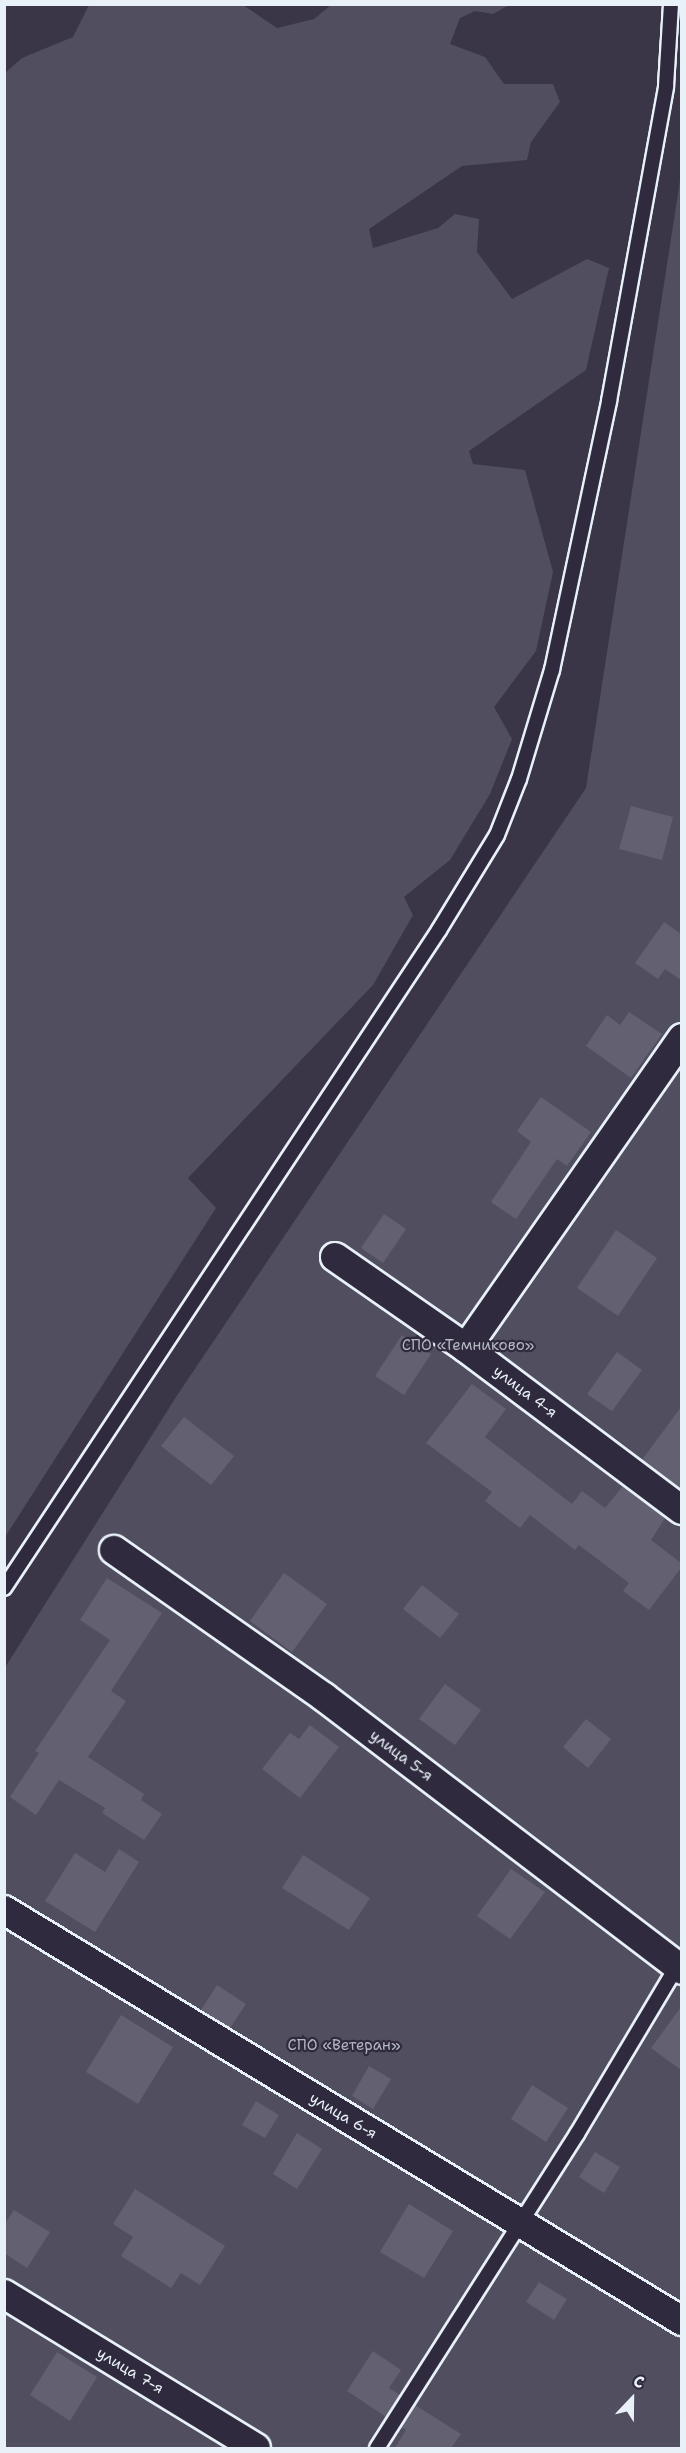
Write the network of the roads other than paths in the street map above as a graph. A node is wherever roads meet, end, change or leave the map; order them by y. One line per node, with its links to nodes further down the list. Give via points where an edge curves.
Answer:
1 (671, 4): 7 (lane, via 666,86 604,424 552,670 519,779 496,836 439,930)
2 (681, 1038): 4 (street)
3 (335, 1257): 4 (street, улица 4-я)
4 (466, 1348): 5 (street, улица 4-я)
5 (681, 1510)
6 (114, 1550): 9 (street, улица 5-я, via 324,1697)
7 (4, 1588)
8 (4, 1910): 10 (street, улица 6-я)
9 (679, 1968): 10 (lane)
10 (520, 2224): 12 (street, улица 6-я); 14 (lane)
11 (4, 2294): 13 (street, улица 7-я)
12 (681, 2321)
13 (256, 2448)
14 (377, 2448)

